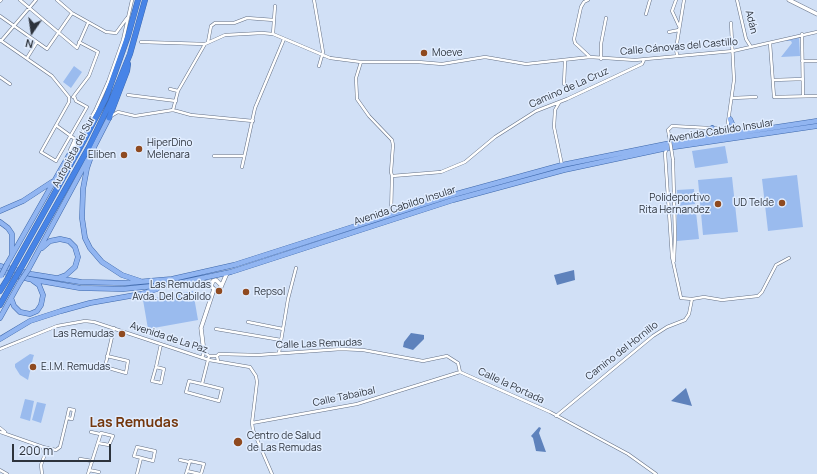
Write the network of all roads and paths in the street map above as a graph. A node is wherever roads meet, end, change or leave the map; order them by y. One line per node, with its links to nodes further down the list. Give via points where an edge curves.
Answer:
1 (20, 0): 15 (street)
2 (36, 0): 15 (street)
3 (57, 0): 16 (street)
4 (132, 0): 20 (street)
5 (138, 0): 112 (highway, Autopista del Sur, bridge, via 128,36 102,105 84,142)
6 (145, 0): 41 (highway, Autopista del Sur)
7 (314, 0): 42 (street)
8 (588, 0): 45 (street, via 581,7 574,39)
9 (650, 0): 17 (street)
10 (676, 0): 26 (street, via 672,11)
11 (684, 0): 26 (street)
12 (737, 0): 39 (street, Adán, via 746,39)
13 (789, 0): 18 (street)
14 (275, 6): 22 (street)
15 (29, 8): 25 (street); 29 (street)
16 (72, 13): 23 (street); 29 (street)
17 (646, 14)
18 (817, 14)
19 (0, 16): 25 (street)
20 (128, 16): 23 (street, via 119,30 113,33); 87 (street, via 108,82)
21 (606, 18): 46 (street)
22 (274, 20): 30 (street); 37 (street, via 247,18 234,23 216,24 211,26)
23 (88, 23): 35 (street)
24 (731, 24): 40 (street)
25 (14, 26): 33 (street); 34 (street)
26 (679, 28): 27 (street); 43 (street)
27 (669, 32)
28 (817, 32): 31 (street, Calle Cánovas del Castillo)
29 (59, 33): 34 (street, via 48,49); 35 (street, via 76,48)
30 (273, 34): 32 (street, Calle Cánovas del Castillo); 37 (street, Calle Cánovas del Castillo, via 226,35)
31 (802, 34): 38 (street, Calle Cánovas del Castillo); 49 (street)
32 (284, 39): 42 (street, Calle Cánovas del Castillo); 77 (street, via 266,78)
33 (1, 41): 44 (street)
34 (37, 42): 44 (street)
35 (79, 42): 61 (street, via 98,52 90,73)
36 (141, 42): 37 (street, Calle Cánovas del Castillo)
37 (207, 43): 59 (street)
38 (770, 43): 39 (street, Calle Cánovas del Castillo); 55 (street)
39 (751, 47): 40 (street, Calle Cánovas del Castillo)
40 (733, 51): 43 (street, Calle Cánovas del Castillo); 65 (street)
41 (130, 54): 70 (highway, via 128,71); 115 (highway, Autopista del Sur, bridge, via 89,147)
42 (323, 56): 51 (street, Calle Cánovas del Castillo); 52 (street)
43 (677, 56): 47 (street, Calle Cánovas del Castillo)
44 (27, 58): 64 (street, via 52,76)
45 (590, 58): 46 (street, Calle Cánovas del Castillo); 48 (street, Calle Cánovas del Castillo)
46 (601, 59): 47 (street, Calle Cánovas del Castillo)
47 (644, 60): 71 (street, Camino de La Cruz, via 642,64)
48 (565, 61): 51 (street, Calle Cánovas del Castillo, via 526,64 484,57 453,64); 57 (street)
49 (802, 61): 50 (street); 54 (street)
50 (817, 61)
51 (361, 62): 92 (street, via 356,78 357,99 392,140)
52 (319, 66)
53 (0, 77): 56 (street)
54 (803, 79): 55 (street); 62 (street)
55 (773, 80): 62 (street, via 774,97)
56 (10, 84)
57 (564, 84)
58 (170, 89): 59 (street)
59 (178, 91): 68 (street)
60 (128, 95): 68 (street)
61 (74, 96): 64 (street); 67 (street)
62 (803, 96): 63 (street)
63 (817, 96)
64 (69, 97): 69 (street)
65 (732, 98): 66 (street); 75 (street)
66 (756, 98)
67 (76, 101): 69 (street); 83 (street, via 87,107)
68 (176, 101): 72 (street)
69 (69, 102): 78 (street)
70 (115, 103): 73 (street); 74 (highway)
71 (559, 103): 90 (street, via 555,110 554,127); 92 (street, Camino de La Cruz, via 525,117 465,162 441,172)
72 (173, 110): 73 (street, via 135,116); 77 (street, via 191,115)
73 (124, 114): 74 (street, via 114,113)
74 (109, 118): 85 (main road)
75 (730, 119): 81 (street); 82 (main road)
76 (817, 121): 82 (main road, Avenida Cabildo Insular)
77 (253, 122): 89 (street)
78 (57, 126): 83 (street); 83 (street, via 42,152 56,161)
79 (817, 126): 86 (main road, Avenida Cabildo Insular)
80 (712, 128): 81 (street); 84 (main road, via 715,133); 100 (street, bridge, via 672,126 668,130 673,160)
81 (727, 129): 82 (main road)
82 (738, 132): 84 (main road, Avenida Cabildo Insular)
83 (72, 134): 87 (street, via 75,138)
84 (712, 136): 90 (main road, Avenida Cabildo Insular)
85 (94, 148): 97 (main road); 107 (main road, via 83,189 82,218 85,238 97,258 108,267 137,280)
86 (667, 148): 100 (street, via 665,153); 103 (main road, Avenida Cabildo Insular, via 564,170 460,198)
87 (69, 155): 93 (main road)
88 (214, 156): 89 (street)
89 (244, 156): 91 (street)
90 (562, 165): 95 (main road, Avenida Cabildo Insular)
91 (242, 167)
92 (392, 176): 95 (street)
93 (55, 179): 94 (main road, via 23,201); 99 (main road)
94 (0, 211)
95 (391, 215): 107 (main road, Avenida Cabildo Insular, via 234,265)
96 (0, 222): 99 (main road, via 12,234 13,247)
97 (38, 252): 106 (main road, via 50,241 55,240 66,240 75,247 78,257 75,267 66,275); 113 (main road, bridge)
98 (789, 258): 114 (street, via 776,265 758,296 728,300 704,297)
99 (9, 264): 101 (main road, Avenida Cabildo Insular); 104 (main road, bridge); 106 (main road, Avenida Cabildo Insular)
100 (674, 265): 114 (street, via 682,298)
101 (0, 266)
102 (296, 268): 120 (street)
103 (227, 273): 108 (main road, Avenida Cabildo Insular); 109 (street)
104 (0, 274): 105 (main road, Avenida Cabildo Insular)
105 (28, 278): 110 (main road, Avenida Cabildo Insular, via 60,285 95,288); 113 (main road, via 38,285 42,292 42,302 37,311 30,314 20,312 14,306)
106 (54, 278): 107 (main road, Avenida Cabildo Insular, via 106,284)
107 (155, 281)
108 (192, 281): 110 (main road, Avenida Cabildo Insular); 111 (street, via 207,283)
109 (221, 285): 111 (street, via 219,289); 111 (street, via 216,280 213,281)
110 (163, 286): 121 (main road, via 141,294 90,303 30,321)
111 (212, 288): 125 (street, via 201,328)
112 (0, 291)
113 (12, 298): 116 (main road)
114 (692, 299): 136 (street, Camino del Hornillo, via 690,314 685,320 666,327 653,336)
115 (0, 305)
116 (0, 318)
117 (248, 322): 120 (street)
118 (114, 328): 123 (street, Avenida de La Paz); 124 (street, Avenida de La Paz, via 94,322 71,322); 127 (street)
119 (216, 329): 122 (street)
120 (283, 329): 122 (street)
121 (0, 339)
122 (281, 340): 126 (street)
123 (161, 344): 130 (street, Avenida de La Paz); 133 (street)
124 (0, 349)
125 (204, 352): 128 (street); 130 (street)
126 (279, 353): 129 (street, Calle Las Remudas); 134 (street, Calle Las Remudas, via 341,349 375,351 423,361 447,356 455,359)
127 (107, 356): 127 (street, via 104,368 126,373 128,361)
128 (209, 356): 129 (street, Calle Las Remudas); 131 (street)
129 (216, 356): 132 (street)
130 (202, 358): 131 (street, Avenida de La Paz)
131 (209, 360): 132 (street, Avenida de La Paz); 135 (street)
132 (218, 361): 138 (street, Avenida de La Paz, via 244,364 254,370 257,382)
133 (156, 367): 133 (street, via 152,381 161,383 164,369)
134 (460, 372): 136 (street, Calle la Portada); 138 (street, Calle Tabaibal, via 357,404)
135 (202, 384): 135 (street, via 188,381 186,392 219,401 222,389)
136 (556, 416): 163 (street, Calle la Portada, via 632,456)
137 (67, 418): 146 (street, via 60,448)
138 (252, 423): 162 (street, Avenida de La Paz)
139 (0, 428): 142 (street)
140 (0, 432): 142 (street)
141 (91, 432): 143 (street)
142 (9, 434): 145 (street)
143 (100, 434): 144 (street); 144 (street, via 113,436 110,445)
144 (98, 443): 151 (street)
145 (43, 447): 146 (street); 147 (street)
146 (52, 449): 147 (street)
147 (45, 454): 158 (street, via 41,465)
148 (141, 458): 148 (street, via 153,461 155,451 137,447 134,456); 160 (street)
149 (80, 459): 151 (street)
150 (180, 460): 152 (street)
151 (92, 462): 154 (street)
152 (189, 462): 156 (street); 161 (street, via 204,464)
153 (0, 470): 157 (street)
154 (89, 470): 155 (street); 159 (street)
155 (99, 472)
156 (187, 472): 161 (street)
157 (6, 474)
158 (42, 474)
159 (88, 474)
160 (137, 474)
161 (201, 474)
162 (272, 474)
163 (656, 474)

